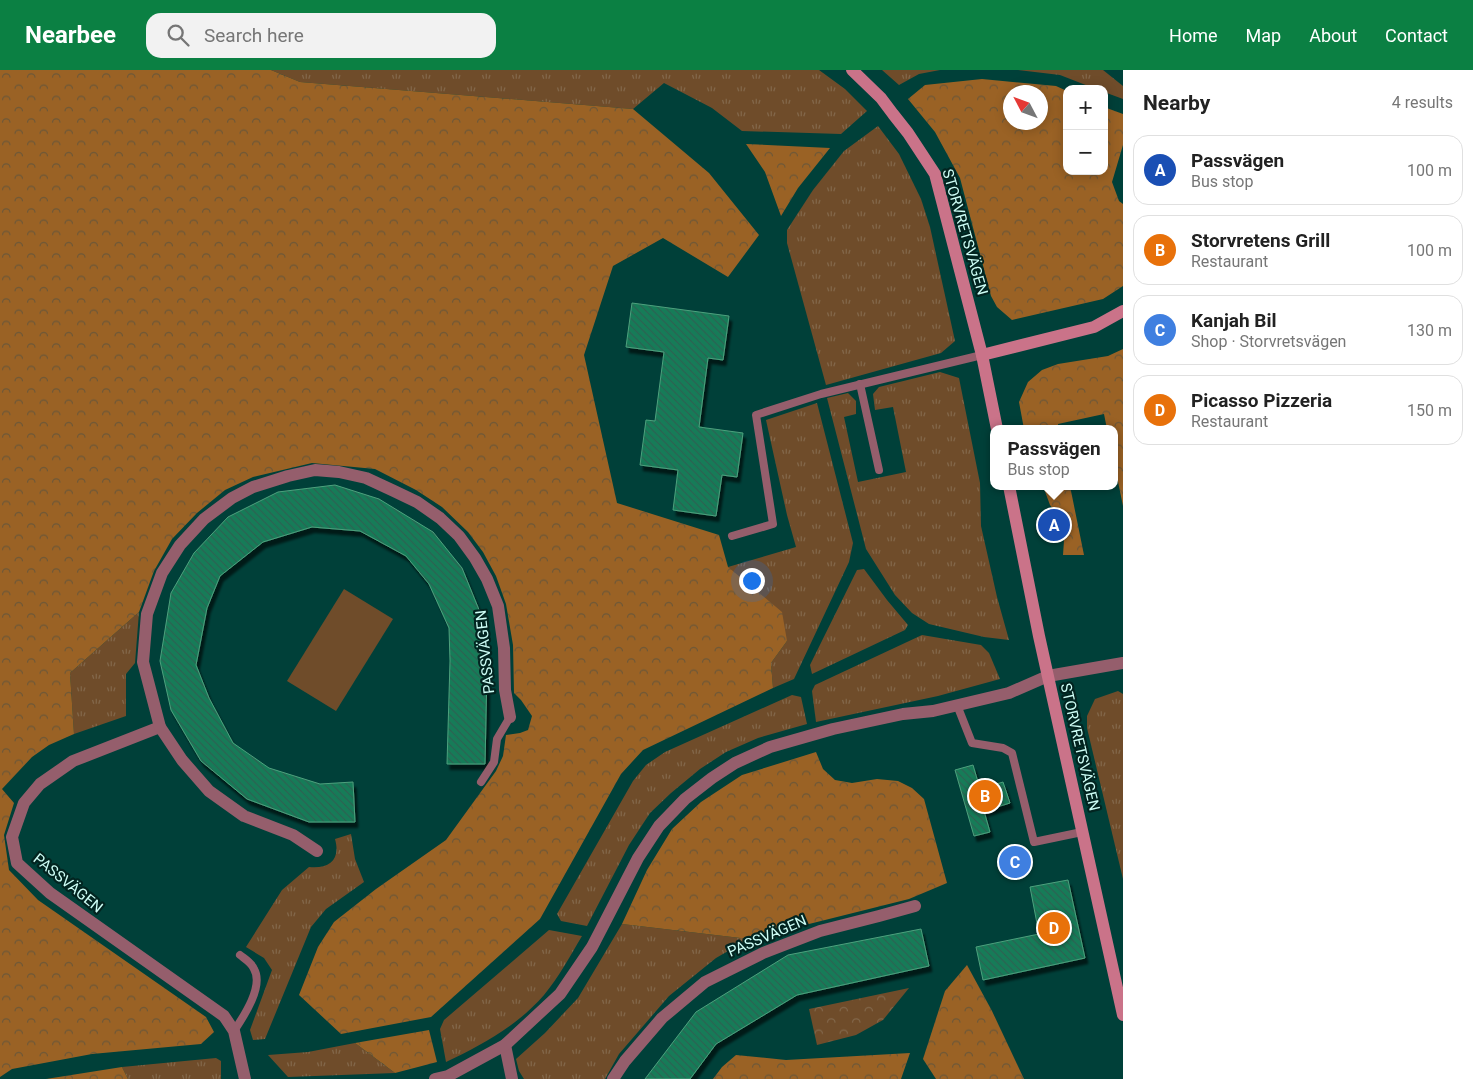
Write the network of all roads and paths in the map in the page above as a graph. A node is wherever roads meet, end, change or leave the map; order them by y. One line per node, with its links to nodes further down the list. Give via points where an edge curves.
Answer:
1 (852, 70): 3 (street, STORVRETSVÄGEN, via 894,114 935,174)
2 (1123, 311): 3 (street, via 1094,327)
3 (982, 355): 4 (lane); 5 (street, STORVRETSVÄGEN)
4 (860, 384): 6 (lane); 8 (lane, via 756,415 773,524)
5 (996, 425)
6 (879, 470)
7 (1010, 490): 10 (street, STORVRETSVÄGEN)
8 (732, 536)
9 (1123, 663): 10 (street)
10 (1048, 676): 11 (street, via 1008,693); 15 (street, STORVRETSVÄGEN)
11 (956, 705): 15 (lane, via 972,742 1012,752 1034,842); 21 (street, via 903,714 770,747 712,778 685,799 660,826 638,858 592,947 560,994)
12 (510, 717): 13 (street, PASSVÄGEN, via 498,606 483,572 459,536 417,502 366,478 315,470 253,487 232,498 204,519 180,545 162,573 147,614 142,662); 14 (lane, via 497,739 494,762)
13 (160, 727): 16 (street, PASSVÄGEN, via 208,791 244,816 293,835); 20 (street, PASSVÄGEN, via 73,761 40,784 24,803 12,837 17,863 50,893 224,1016)
14 (481, 782)
15 (1082, 832): 19 (street, STORVRETSVÄGEN)
16 (317, 851)
17 (915, 906): 25 (street, PASSVÄGEN, via 820,931 763,953 706,982 662,1018 625,1060)
18 (240, 955): 20 (lane, via 253,966 257,975 256,988 247,1012)
19 (1123, 1015)
20 (234, 1031): 22 (street, PASSVÄGEN)
21 (505, 1045): 23 (street, via 448,1076); 24 (street)
22 (245, 1079)
23 (435, 1079)
24 (512, 1079)
25 (613, 1079)

